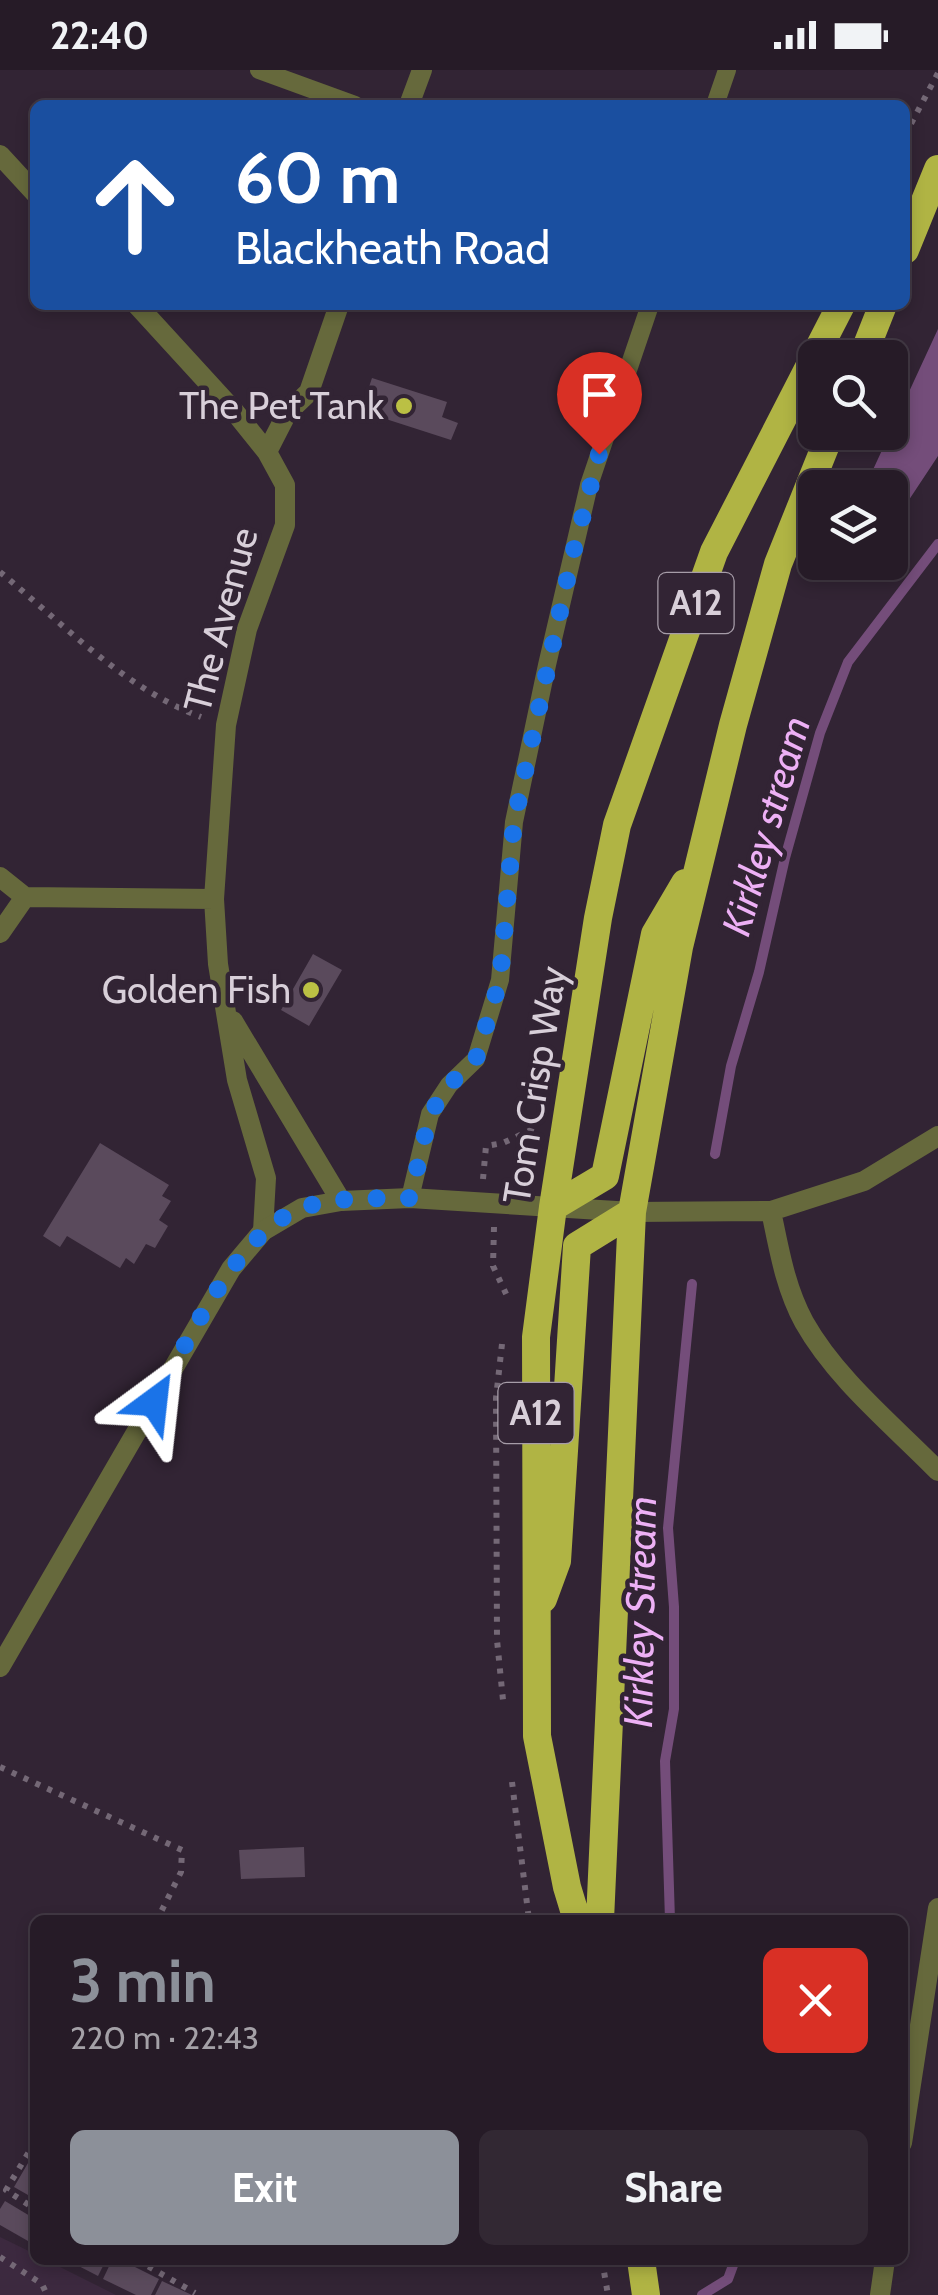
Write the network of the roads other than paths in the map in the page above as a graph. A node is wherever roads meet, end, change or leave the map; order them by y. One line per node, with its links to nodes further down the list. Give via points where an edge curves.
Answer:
1 (259, 70): 4 (lane)
2 (422, 70): 5 (street)
3 (727, 70): 6 (lane)
4 (342, 100)
5 (411, 100)
6 (717, 100)
7 (938, 150): 11 (highway)
8 (0, 155): 10 (street)
9 (938, 168): 12 (highway)
10 (30, 188)
11 (910, 195)
12 (910, 238)
13 (141, 310): 20 (street, The Avenue)
14 (338, 310): 20 (street, via 309,392 287,413)
15 (648, 310): 28 (lane, via 588,486 547,665 514,822 500,980 476,1059 430,1114)
16 (838, 310): 30 (highway, Tom Crisp Way / A12, via 714,552 618,825)
17 (881, 310): 18 (highway)
18 (869, 340)
19 (824, 450): 21 (highway, A12, via 778,564)
20 (267, 452): 24 (street, The Avenue, via 285,485 285,525 247,629 226,726)
21 (701, 856): 30 (highway, via 655,934 606,1176); 31 (highway, A12)
22 (0, 877): 23 (street)
23 (25, 896): 24 (street); 25 (street)
24 (214, 899): 26 (street, The Avenue)
25 (0, 933)
26 (224, 1006): 29 (street, The Avenue); 33 (street, The Avenue, via 266,1178)
27 (938, 1136): 32 (street, via 864,1181)
28 (410, 1198): 29 (street); 30 (street)
29 (341, 1201): 33 (street, via 302,1208)
30 (553, 1207): 31 (street); 35 (highway, Tom Crisp Way / A12, via 536,1336)
31 (632, 1212): 32 (street); 35 (highway, via 578,1246 556,1561); 39 (highway, A12)
32 (771, 1212): 34 (street, via 783,1271 804,1321 831,1361)
33 (263, 1231): 36 (street, via 231,1269)
34 (938, 1472)
35 (535, 1619): 38 (highway, Tom Crisp Way / A12, via 537,1736)
36 (0, 1667)
37 (938, 1908): 40 (street)
38 (575, 1915)
39 (600, 1915)
40 (908, 2104)
41 (642, 2265): 43 (highway)
42 (884, 2265): 44 (street)
43 (646, 2295)
44 (880, 2295)

